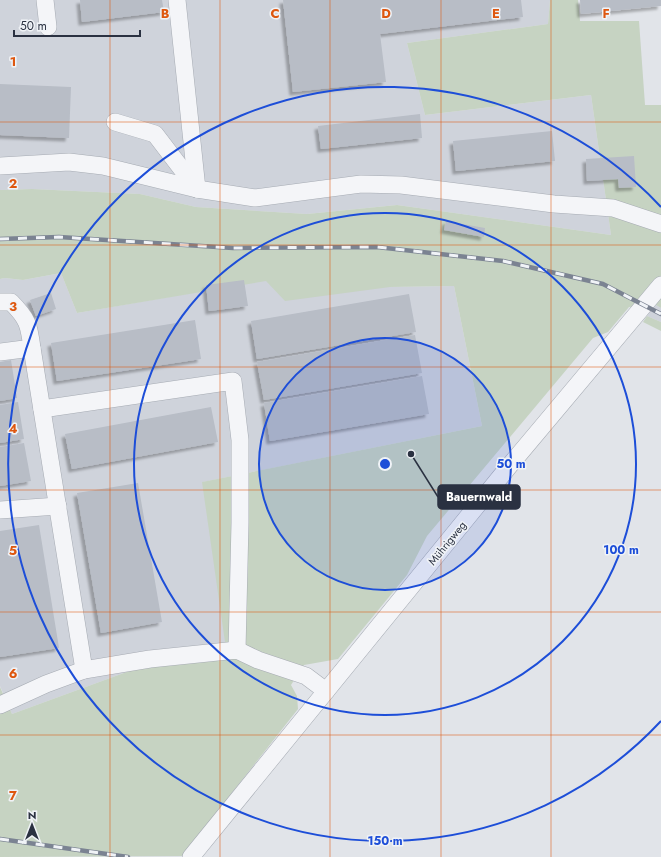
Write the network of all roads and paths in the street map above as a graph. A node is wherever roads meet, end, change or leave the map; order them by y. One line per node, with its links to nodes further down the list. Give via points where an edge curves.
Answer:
1 (46, 0): 3 (street)
2 (177, 0): 6 (street)
3 (48, 27)
4 (115, 122): 6 (street, via 155,134)
5 (0, 166): 6 (street, via 68,162 103,166)
6 (197, 189): 7 (street, via 255,198 361,184 401,185 554,204 613,208)
7 (661, 224)
8 (661, 285): 17 (street, Mührigweg)
9 (0, 302): 10 (street, via 11,302 22,313 29,326)
10 (32, 348): 11 (street); 12 (street)
11 (0, 352)
12 (42, 409): 13 (street); 15 (street, via 232,381 240,440)
13 (58, 506): 14 (street); 16 (street)
14 (0, 510)
15 (237, 650): 16 (street); 17 (street, via 306,676)
16 (84, 670): 18 (street)
17 (326, 691): 19 (street, Mührigweg)
18 (0, 705)
19 (192, 857)

